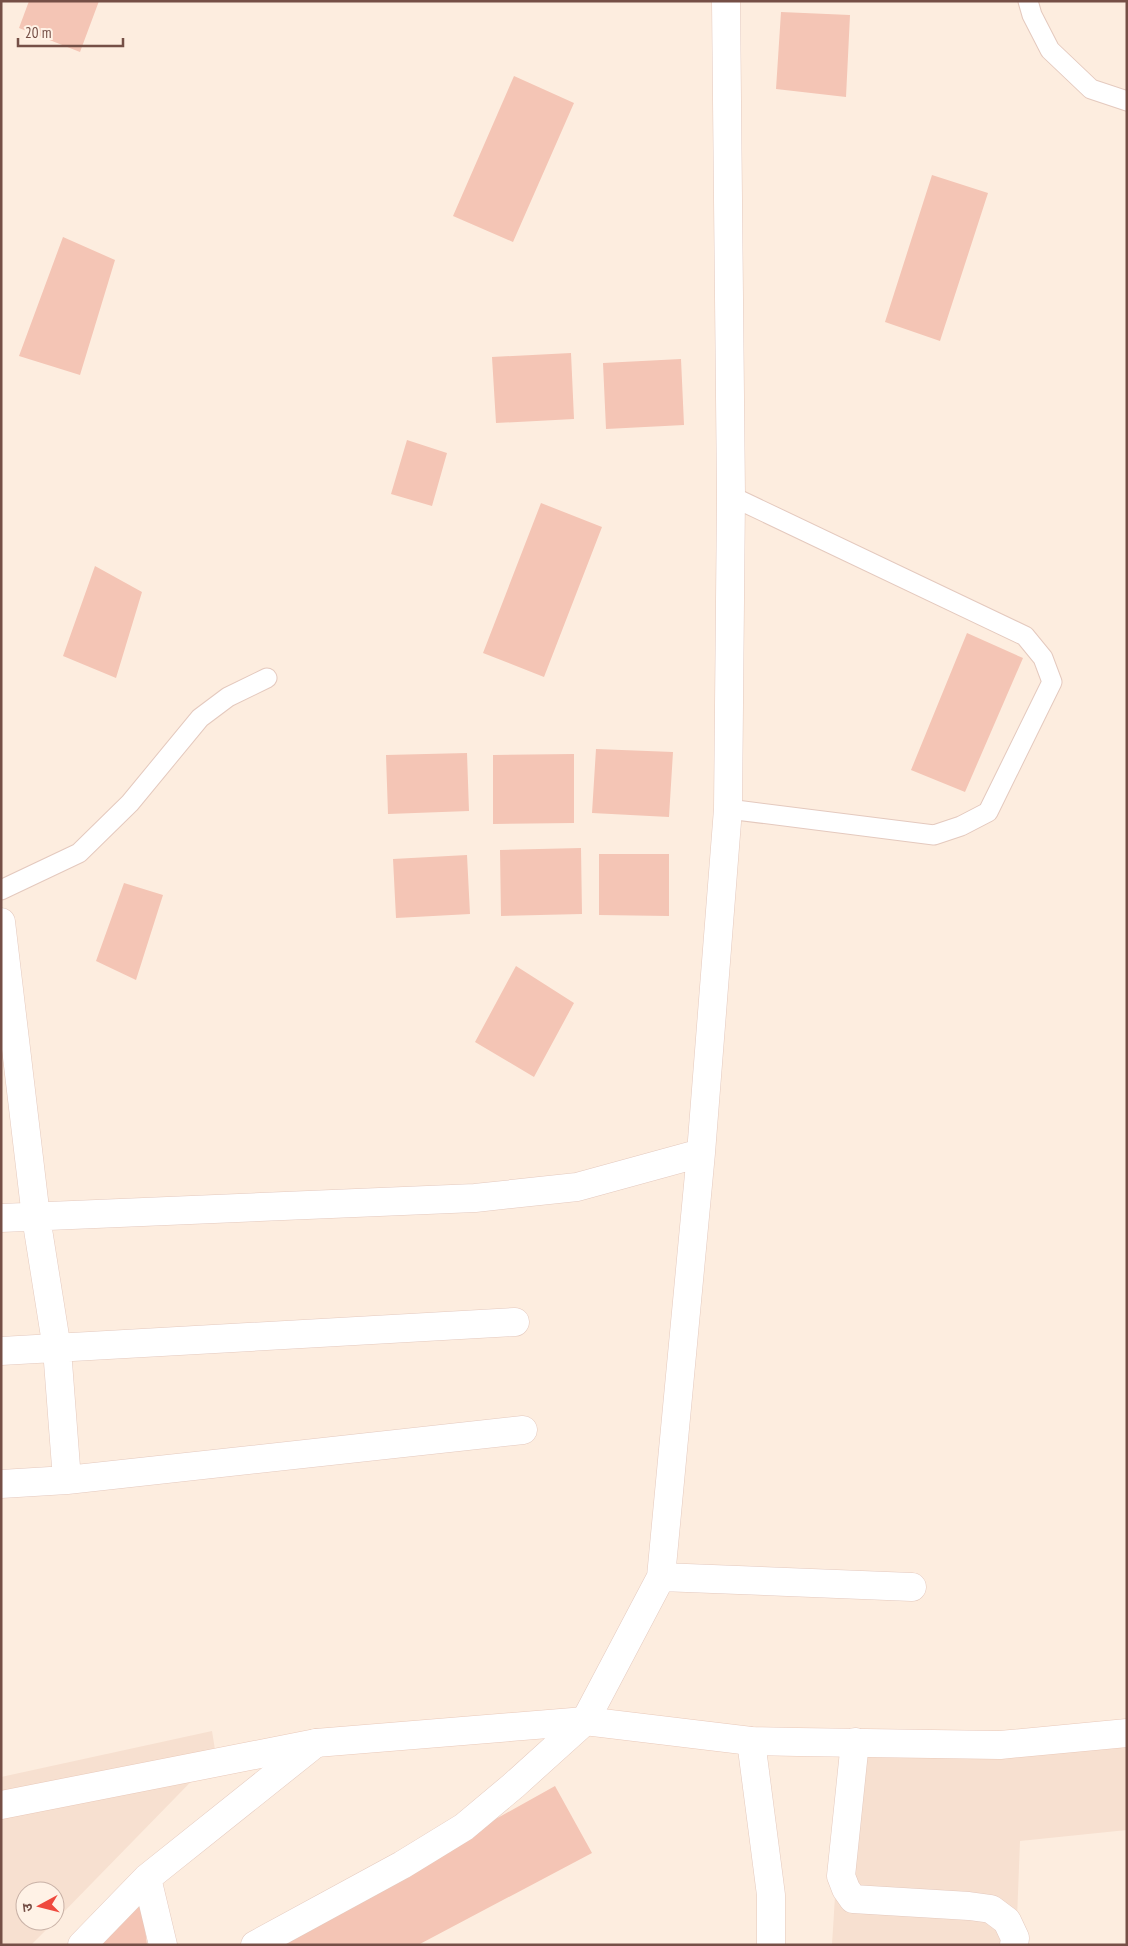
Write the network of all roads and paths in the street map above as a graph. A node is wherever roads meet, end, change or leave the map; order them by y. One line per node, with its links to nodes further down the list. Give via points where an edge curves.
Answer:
1 (726, 1): 4 (street)
2 (1028, 1): 3 (lane, via 1050,50 1090,89)
3 (1127, 101)
4 (732, 496): 6 (street); 6 (lane, via 1025,636 1042,658 1052,682 988,812 961,826 934,835)
5 (267, 678): 7 (lane, via 228,697 200,718 130,803 79,853)
6 (728, 809): 9 (street)
7 (1, 890)
8 (1, 922): 10 (street)
9 (701, 1153): 10 (street, via 576,1187 475,1198); 18 (street)
10 (36, 1217): 11 (street); 13 (street)
11 (1, 1218)
12 (515, 1322): 13 (street)
13 (57, 1349): 14 (street); 16 (street)
14 (1, 1351)
15 (523, 1430): 16 (street)
16 (67, 1480): 17 (street)
17 (1, 1484)
18 (661, 1577): 19 (street); 20 (street)
19 (912, 1587)
20 (585, 1721): 22 (street); 24 (street); 29 (street, via 464,1827 402,1865)
21 (1127, 1733): 23 (street, via 1000,1745)
22 (751, 1741): 23 (street); 30 (street, via 771,1895)
23 (849, 1742): 31 (street, via 842,1876 853,1899 991,1909 1007,1921 1015,1938)
24 (316, 1743): 25 (street); 26 (street)
25 (1, 1805)
26 (147, 1878): 27 (street); 28 (street)
27 (82, 1945)
28 (164, 1945)
29 (255, 1945)
30 (771, 1945)
31 (1014, 1945)

